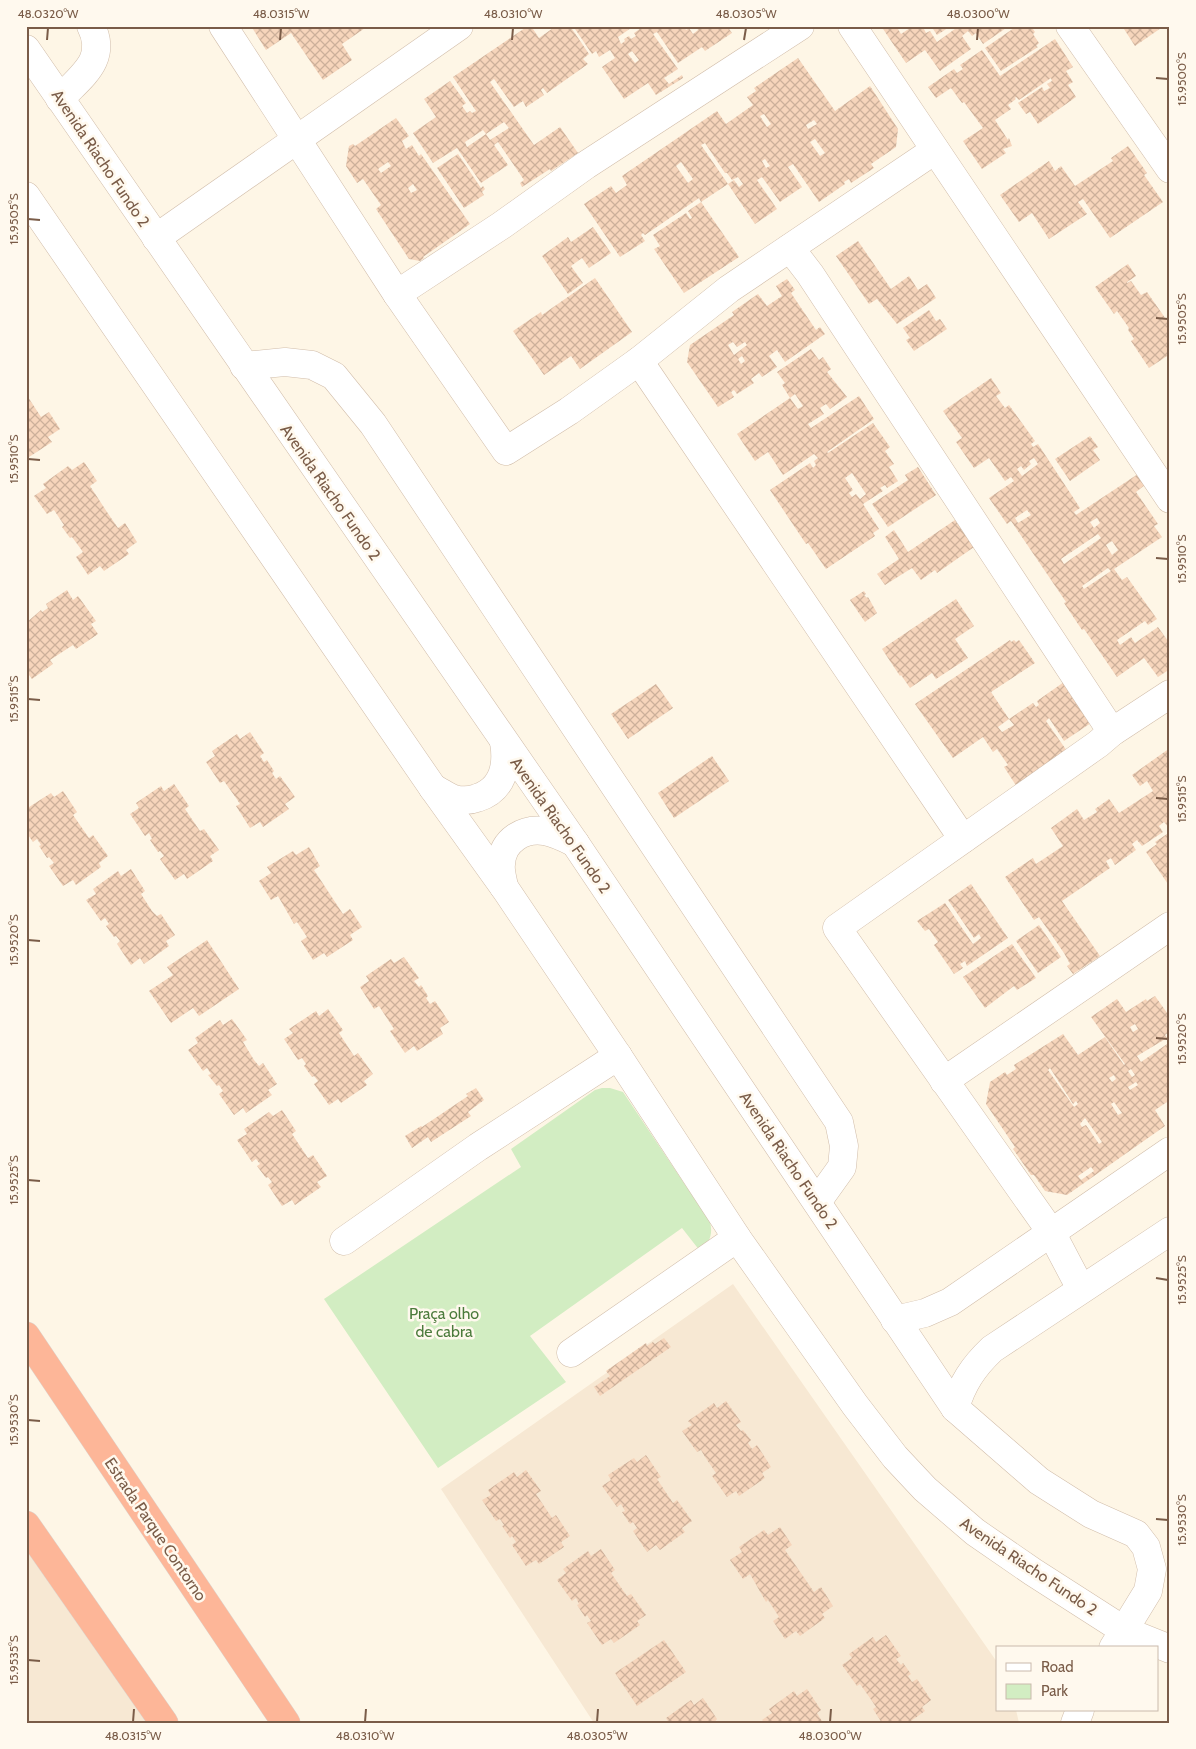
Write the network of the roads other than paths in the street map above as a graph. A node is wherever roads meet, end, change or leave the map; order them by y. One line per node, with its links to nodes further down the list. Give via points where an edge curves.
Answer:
1 (91, 26): 8 (street, via 97,41 97,54)
2 (223, 26): 9 (street)
3 (459, 26): 9 (street)
4 (800, 26): 15 (street, via 586,165)
5 (852, 26): 10 (street)
6 (1070, 26): 11 (street)
7 (26, 49): 8 (street, Avenida Riacho Fundo 2)
8 (60, 99): 13 (street, Avenida Riacho Fundo 2)
9 (297, 139): 13 (street); 15 (street)
10 (935, 150): 14 (street); 18 (street)
11 (1170, 169)
12 (26, 196): 22 (street, Avenida Riacho Fundo 2)
13 (156, 238): 17 (street, Avenida Riacho Fundo 2)
14 (790, 248): 16 (street, via 729,289); 20 (street)
15 (397, 294): 16 (street, via 506,451 569,412)
16 (639, 361): 23 (street)
17 (244, 366): 21 (street, Avenida Riacho Fundo 2); 30 (street, via 286,362 312,365 334,376 373,424 839,1122 844,1146 842,1167)
18 (1170, 499)
19 (1170, 694): 20 (street)
20 (1112, 732): 23 (street)
21 (504, 742): 22 (street, via 504,770 498,785 484,796 467,801 452,799); 24 (street, Avenida Riacho Fundo 2)
22 (433, 788): 25 (street, Avenida Riacho Fundo 2)
23 (963, 839): 28 (street, via 837,928)
24 (575, 843): 25 (street, via 556,833 524,832 510,841 503,852 500,866); 30 (street, Avenida Riacho Fundo 2)
25 (504, 887): 27 (street, Avenida Riacho Fundo 2)
26 (1170, 926): 28 (street)
27 (618, 1056): 33 (street, Avenida Riacho Fundo 2); 34 (street, via 478,1147)
28 (944, 1081): 32 (street)
29 (1170, 1151): 32 (street)
30 (817, 1202): 36 (street, Avenida Riacho Fundo 2)
31 (1170, 1230): 35 (street)
32 (1051, 1232): 35 (street); 36 (street, via 950,1302 925,1314)
33 (737, 1238): 38 (street); 42 (street, Avenida Riacho Fundo 2, via 855,1405 895,1457 925,1489 982,1537)
34 (344, 1242)
35 (1081, 1289): 39 (street, via 979,1361 968,1375)
36 (895, 1320): 39 (street, Avenida Riacho Fundo 2)
37 (26, 1336): 45 (highway, Estrada Parque Contorno)
38 (571, 1353)
39 (955, 1408): 41 (street, Avenida Riacho Fundo 2, via 1039,1482 1091,1514 1136,1534)
40 (26, 1525): 44 (highway)
41 (1158, 1552): 42 (street, Avenida Riacho Fundo 2, via 1148,1591)
42 (1119, 1639): 43 (street, Avenida Riacho Fundo 2)
43 (1155, 1646)
44 (164, 1723)
45 (286, 1723)

